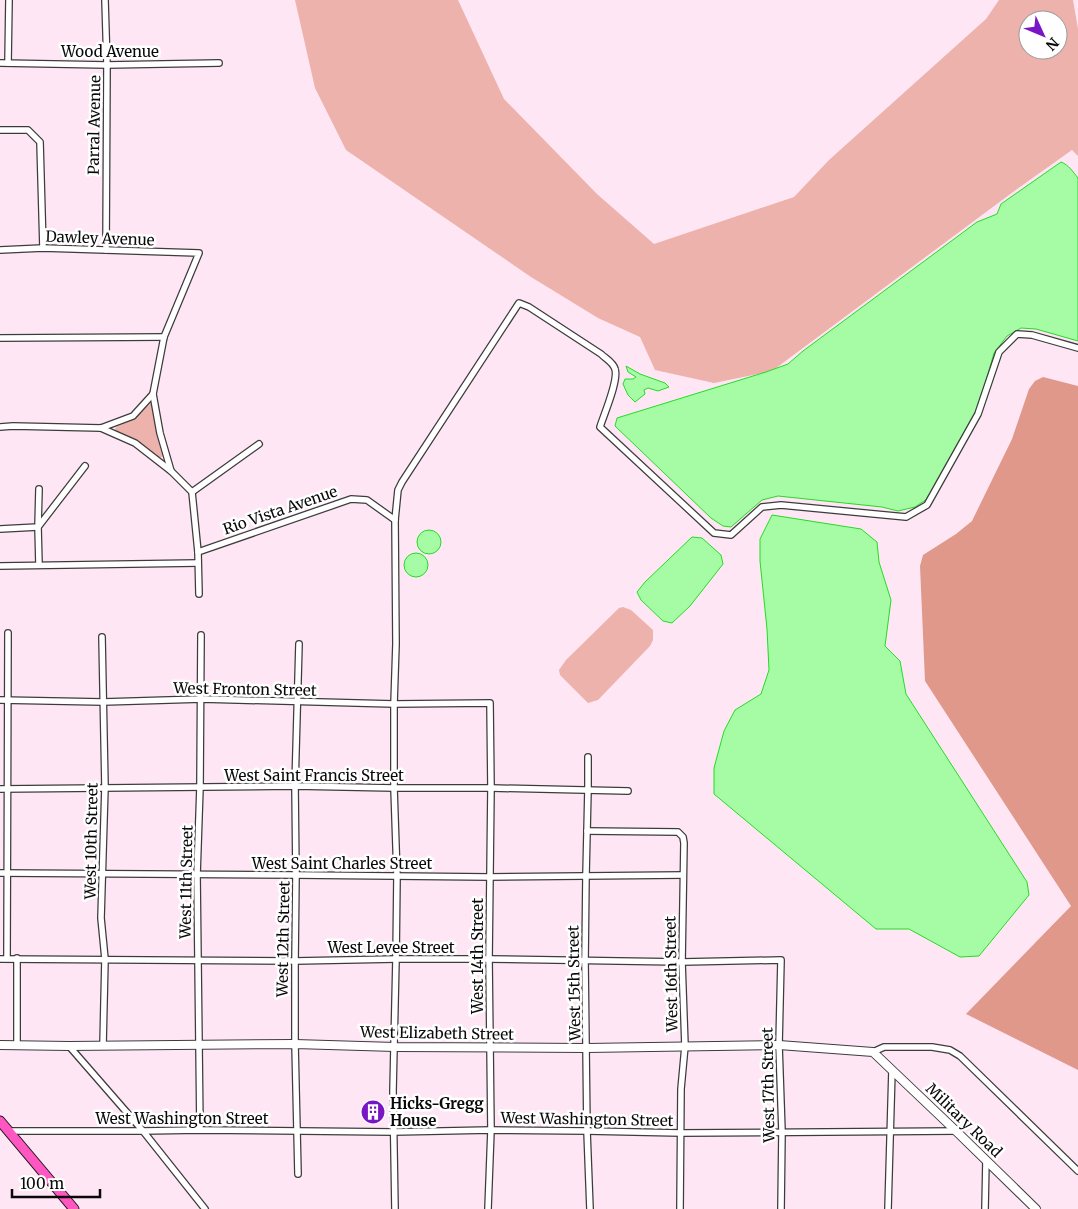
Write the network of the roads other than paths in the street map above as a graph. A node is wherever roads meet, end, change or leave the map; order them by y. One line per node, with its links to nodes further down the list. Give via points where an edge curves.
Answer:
1 (9, 0): 4 (street)
2 (105, 0): 6 (street, Parral Avenue)
3 (0, 63): 4 (street, Wood Avenue)
4 (8, 63): 6 (street, Wood Avenue)
5 (219, 63): 6 (street, Wood Avenue)
6 (107, 65): 10 (street, Parral Avenue)
7 (0, 130): 8 (street, via 28,130 40,142)
8 (43, 248): 9 (street, Dawley Avenue); 10 (street, Dawley Avenue)
9 (0, 250)
10 (106, 250): 11 (street, Dawley Avenue, via 199,253)
11 (164, 337): 12 (street); 14 (street)
12 (0, 338)
13 (1078, 348): 22 (street, via 1017,334 999,352 978,414 927,505 906,517 781,505 762,507 731,535 714,533 600,426 616,381 612,363 519,303 402,482)
14 (153, 394): 16 (street, via 133,416); 19 (street)
15 (0, 427): 16 (street)
16 (101, 428): 19 (street, via 135,443)
17 (259, 444): 21 (street)
18 (85, 466): 23 (street)
19 (171, 471): 21 (street)
20 (39, 489): 23 (street)
21 (192, 492): 25 (street)
22 (395, 520): 25 (street, Rio Vista Avenue, via 366,500 350,499); 40 (street)
23 (38, 527): 24 (street); 27 (street)
24 (0, 529)
25 (198, 552): 26 (street)
26 (198, 563): 27 (street); 29 (street)
27 (39, 565): 28 (street)
28 (0, 566)
29 (199, 594)
30 (8, 633): 36 (street)
31 (202, 635): 34 (street, West 11th Street)
32 (102, 636): 37 (street, West 10th Street)
33 (299, 644): 38 (street, West 12th Street)
34 (202, 699): 37 (street, West Fronton Street); 38 (street, West Fronton Street); 42 (street, West 11th Street)
35 (0, 700): 36 (street, West Fronton Street)
36 (8, 700): 37 (street, West Fronton Street); 45 (street)
37 (103, 702): 44 (street, West 10th Street)
38 (298, 702): 40 (street, West Fronton Street); 43 (street, West 12th Street)
39 (490, 703): 40 (street, West Fronton Street); 47 (street, West 14th Street)
40 (394, 704): 46 (street)
41 (588, 756): 49 (street, West 15th Street)
42 (200, 786): 43 (street, West Saint Francis Street); 44 (street, West Saint Francis Street); 56 (street, West 11th Street)
43 (295, 786): 46 (street, West Saint Francis Street); 55 (street, West 12th Street)
44 (106, 787): 45 (street, West Saint Francis Street); 54 (street, West 10th Street)
45 (8, 788): 48 (street, West Saint Francis Street); 53 (street)
46 (394, 788): 47 (street, West Saint Francis Street); 59 (street)
47 (491, 788): 49 (street, West Saint Francis Street); 60 (street, West 14th Street)
48 (0, 789)
49 (588, 789): 50 (street, West Saint Francis Street); 51 (street, West 15th Street)
50 (628, 791)
51 (587, 831): 57 (street, West 15th Street); 58 (street, West 16th Street, via 678,832 684,843)
52 (0, 873): 53 (street, West Saint Charles Street)
53 (7, 873): 54 (street, West Saint Charles Street); 61 (street)
54 (103, 873): 56 (street, West Saint Charles Street); 63 (street, West 10th Street, via 101,918)
55 (296, 874): 56 (street, West Saint Charles Street); 59 (street, West Saint Charles Street); 67 (street, West 12th Street)
56 (197, 875): 66 (street, West 11th Street)
57 (586, 875): 58 (street, West Saint Charles Street); 60 (street, West Saint Charles Street); 69 (street, West 15th Street)
58 (683, 875): 70 (street, West 16th Street)
59 (397, 876): 60 (street, West Saint Charles Street); 64 (street)
60 (489, 877): 65 (street, West 14th Street)
61 (3, 958): 62 (street, West Levee Street)
62 (17, 958): 63 (street, West Levee Street); 73 (street)
63 (105, 959): 66 (street, West Levee Street); 74 (street, West 10th Street)
64 (396, 959): 65 (street, West Levee Street); 67 (street, West Levee Street); 79 (street)
65 (489, 959): 69 (street, West Levee Street); 80 (street, West 14th Street)
66 (198, 960): 67 (street, West Levee Street); 77 (street, West 11th Street)
67 (295, 960): 71 (street, West 12th Street)
68 (781, 960): 70 (street, West Levee Street); 75 (street, West 17th Street)
69 (585, 961): 70 (street, West Levee Street); 81 (street, West 15th Street)
70 (682, 962): 78 (street, West 16th Street)
71 (295, 1044): 77 (street, West Elizabeth Street); 79 (street, West Elizabeth Street); 89 (street, West 12th Street)
72 (0, 1045): 73 (street, West Elizabeth Street)
73 (17, 1045): 76 (street, West Elizabeth Street)
74 (103, 1045): 76 (street, West Elizabeth Street); 77 (street, West Elizabeth Street)
75 (778, 1045): 78 (street, West Elizabeth Street); 82 (street, West Elizabeth Street); 93 (street, West 17th Street)
76 (70, 1046): 88 (street)
77 (199, 1046): 86 (street, West 11th Street)
78 (685, 1046): 81 (street, West Elizabeth Street); 95 (street, West 16th Street)
79 (395, 1047): 80 (street, West Elizabeth Street); 92 (street)
80 (490, 1047): 81 (street, West Elizabeth Street); 87 (street, West 14th Street)
81 (587, 1048): 90 (street, West 15th Street)
82 (873, 1052): 83 (street, Military Road); 97 (street, via 884,1047 932,1046 950,1050 960,1056)
83 (892, 1070): 91 (street, Military Road); 94 (street)
84 (0, 1121): 85 (main road)
85 (8, 1130): 88 (street, West Washington Street); 99 (main road)
86 (200, 1130): 88 (street, West Washington Street); 89 (street, West Washington Street)
87 (491, 1130): 90 (street, West Washington Street); 92 (street, West Washington Street); 102 (street, West 14th Street)
88 (143, 1131): 100 (street)
89 (297, 1131): 92 (street, West Washington Street); 98 (street, West 12th Street)
90 (588, 1131): 95 (street, West Washington Street); 103 (street, West 15th Street)
91 (956, 1131): 94 (street, West Washington Street); 96 (street, Military Road)
92 (393, 1132): 101 (street)
93 (782, 1132): 94 (street, West Washington Street); 95 (street, West Washington Street); 105 (street, West 17th Street)
94 (891, 1132): 106 (street)
95 (681, 1133): 104 (street, West 16th Street)
96 (986, 1160): 107 (street); 108 (street, Military Road)
97 (1078, 1171)
98 (298, 1174)
99 (74, 1209)
100 (205, 1209)
101 (395, 1209)
102 (488, 1209)
103 (590, 1209)
104 (680, 1209)
105 (781, 1209)
106 (888, 1209)
107 (985, 1209)
108 (1036, 1209)

